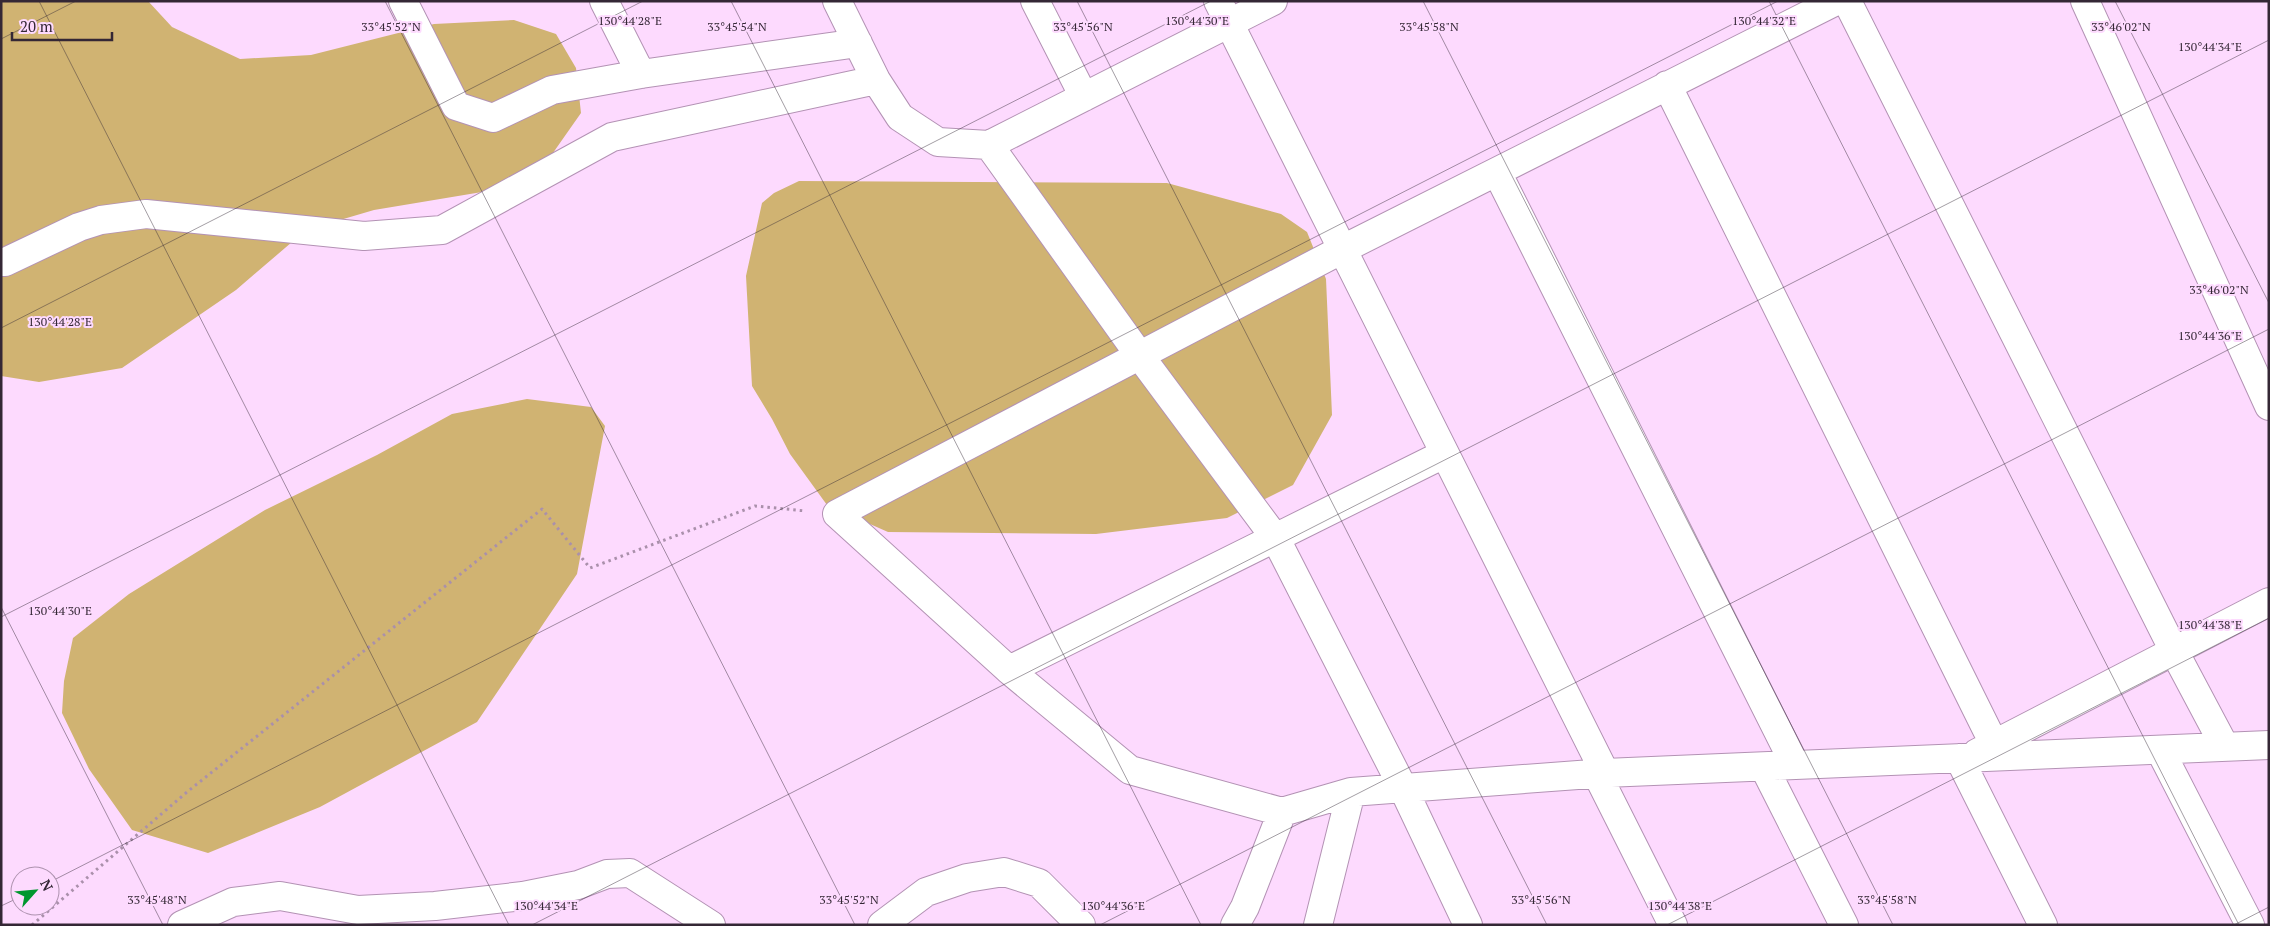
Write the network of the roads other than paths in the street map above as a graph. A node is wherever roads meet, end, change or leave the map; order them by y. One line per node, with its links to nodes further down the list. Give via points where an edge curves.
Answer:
1 (403, 1): 11 (street, via 456,106 492,118 552,90)
2 (604, 1): 11 (street)
3 (837, 1): 10 (street)
4 (1035, 1): 14 (street)
5 (1273, 1): 9 (street)
6 (1836, 1): 13 (street)
7 (1848, 1): 24 (street)
8 (2085, 1): 20 (street)
9 (1224, 13): 14 (street); 17 (street)
10 (858, 43): 11 (street); 12 (street)
11 (641, 74)
12 (876, 80): 15 (street, via 900,117 938,142); 18 (street, via 612,137 442,230 364,236 146,214 101,220)
13 (1667, 85): 16 (street); 26 (street)
14 (1084, 97): 15 (street)
15 (989, 145): 19 (street)
16 (1497, 172): 17 (street); 31 (street)
17 (1341, 250): 19 (street); 21 (street)
18 (1, 262)
19 (1140, 356): 22 (street); 25 (street, via 837,514)
20 (2269, 406)
21 (1444, 454): 22 (street); 33 (street)
22 (1276, 539): 25 (street); 34 (street)
23 (2269, 602): 24 (street)
24 (2174, 651): 26 (street); 28 (street)
25 (1009, 670): 36 (street, via 1130,770)
26 (1994, 744): 30 (street)
27 (2269, 745): 28 (street)
28 (2226, 747): 29 (street)
29 (2160, 750): 30 (street); 47 (street)
30 (1963, 758): 31 (street); 46 (street)
31 (1795, 765): 32 (street)
32 (1764, 767): 33 (street); 45 (street)
33 (1601, 774): 34 (street); 44 (street)
34 (1402, 788): 35 (street); 43 (street)
35 (1352, 792): 36 (street); 42 (street)
36 (1282, 812): 41 (street, via 1245,907)
37 (182, 925): 38 (street, via 233,902 280,896 358,910 435,906 523,896 578,885 608,874 630,873)
38 (711, 925)
39 (882, 925): 40 (street, via 926,892 967,878 1004,872 1039,883)
40 (1081, 925)
41 (1234, 925)
42 (1318, 925)
43 (1468, 925)
44 (1673, 925)
45 (1844, 925)
46 (2043, 925)
47 (2250, 925)

